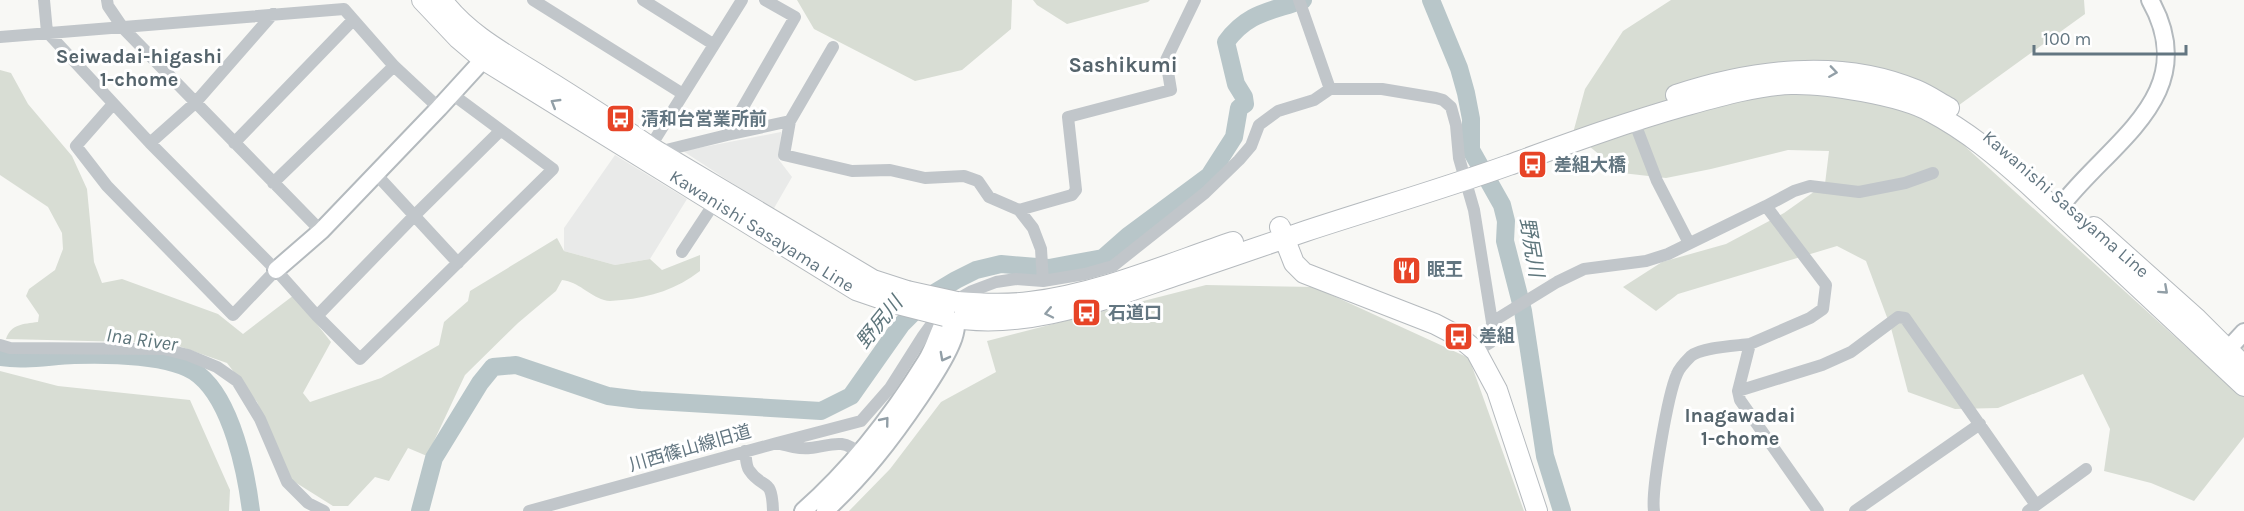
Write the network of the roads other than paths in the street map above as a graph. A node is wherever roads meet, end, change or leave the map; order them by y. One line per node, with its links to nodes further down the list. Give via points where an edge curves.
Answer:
1 (44, 0): 16 (street)
2 (107, 0): 15 (street)
3 (422, 0): 20 (main road, Kawanishi Sasayama Line, via 458,38)
4 (442, 0): 20 (main road, Kawanishi Sasayama Line)
5 (533, 0): 24 (street)
6 (643, 0): 18 (street)
7 (742, 0): 18 (street)
8 (765, 0): 31 (street, via 795,17)
9 (1195, 0): 43 (street, via 1166,60 1171,90 1068,117 1076,190 1072,195)
10 (1299, 0): 22 (street)
11 (2150, 0): 40 (street, via 2165,42 2161,86 2136,124)
12 (343, 4): 13 (street); 14 (street)
13 (273, 14): 15 (street); 25 (street)
14 (353, 20): 21 (street); 33 (street)
15 (122, 28): 16 (street); 25 (street)
16 (47, 32): 17 (street); 26 (street)
17 (0, 37)
18 (713, 44): 24 (street)
19 (833, 47): 28 (street)
20 (489, 54): 23 (street); 34 (main road, Kawanishi Sasayama Line, via 617,124)
21 (394, 66): 27 (street); 39 (street)
22 (1330, 89): 37 (street, via 1382,89 1443,100 1451,107); 51 (street, via 1314,100 1278,111 1260,125 1251,146 1205,193 1113,266)
23 (452, 94): 27 (street); 30 (street)
24 (683, 94): 34 (street)
25 (195, 103): 32 (street); 33 (street)
26 (113, 104): 32 (street); 50 (street, via 76,147 107,186 232,315)
27 (439, 108): 36 (street)
28 (789, 121): 31 (street); 43 (street, via 784,155 852,171 890,170 925,178 964,176 978,181 989,197)
29 (1634, 121): 35 (main road, Kawanishi Sasayama Line); 47 (street, via 1657,181); 60 (main road, Kawanishi Sasayama Line, via 1722,95 1790,84 1883,96 1929,110 1997,156)
30 (500, 131): 44 (street); 49 (street, via 553,169)
31 (727, 135): 34 (street)
32 (150, 143): 50 (street)
33 (234, 143): 39 (street)
34 (651, 152): 41 (main road, Kawanishi Sasayama Line); 52 (main road, Kawanishi Sasayama Line)
35 (1496, 163): 37 (main road, Kawanishi Sasayama Line); 40 (main road, Kawanishi Sasayama Line, one-way to 40, via 1708,84 1760,73 1822,70 1917,90 2000,143)
36 (375, 173): 44 (street); 45 (street)
37 (1467, 173): 46 (main road, Kawanishi Sasayama Line); 55 (street)
38 (1933, 173): 42 (street, via 1858,192 1810,186)
39 (273, 183): 45 (street)
40 (2065, 201): 60 (main road, Kawanishi Sasayama Line, one-way to 60, via 2197,319)
41 (715, 202): 48 (street); 52 (main road, Kawanishi Sasayama Line, via 856,290)
42 (1766, 206): 47 (street); 57 (street, via 1826,285 1825,299 1823,309 1810,318)
43 (1019, 210): 51 (street, via 1033,228 1041,249)
44 (415, 215): 49 (street); 54 (street)
45 (321, 231): 50 (street)
46 (1282, 233): 53 (main road, Kawanishi Sasayama Line, via 1089,290 1030,302 982,304); 59 (main road, via 1294,263 1304,273 1435,324)
47 (1689, 243): 55 (street, via 1646,261 1584,269)
48 (683, 246)
49 (458, 263): 54 (street, via 360,358)
50 (276, 270): 54 (street)
51 (1043, 279): 65 (street, via 996,282 958,298 944,307 890,388 861,421)
52 (901, 297): 53 (main road, Kawanishi Sasayama Line, bridge)
53 (953, 312): 67 (street, one-way to 53, via 898,405); 76 (street, one-way to 76, via 953,340 940,365 865,472)
54 (317, 316)
55 (1492, 322): 59 (street, via 1491,342)
56 (2244, 332): 60 (street)
57 (1749, 344): 63 (street); 78 (street, via 1701,351 1677,372 1660,453)
58 (0, 345): 71 (street, via 164,349 217,367 237,381 260,419 287,482 308,503)
59 (1476, 351): 77 (main road, via 1497,390)
60 (2223, 355): 61 (main road, Kawanishi Sasayama Line); 62 (main road, Kawanishi Sasayama Line)
61 (2244, 366)
62 (2244, 386)
63 (1738, 391): 64 (street, via 1851,352 1898,317 1905,318); 79 (street, via 1740,400)
64 (1980, 424): 70 (street); 80 (street)
65 (777, 443): 66 (street, 川西篠山線旧道); 67 (street, 川西篠山線旧道, via 808,448 842,443)
66 (746, 451): 69 (street, 川西篠山線旧道); 74 (street, via 748,469 768,484 773,495)
67 (859, 454): 75 (street)
68 (2086, 469): 70 (street)
69 (581, 498): 72 (street, 川西篠山線旧道); 73 (street)
70 (2032, 508)
71 (324, 511)
72 (529, 511)
73 (585, 511)
74 (773, 511)
75 (803, 511)
76 (825, 511)
77 (1537, 511)
78 (1654, 511)
79 (1818, 511)
80 (1855, 511)

